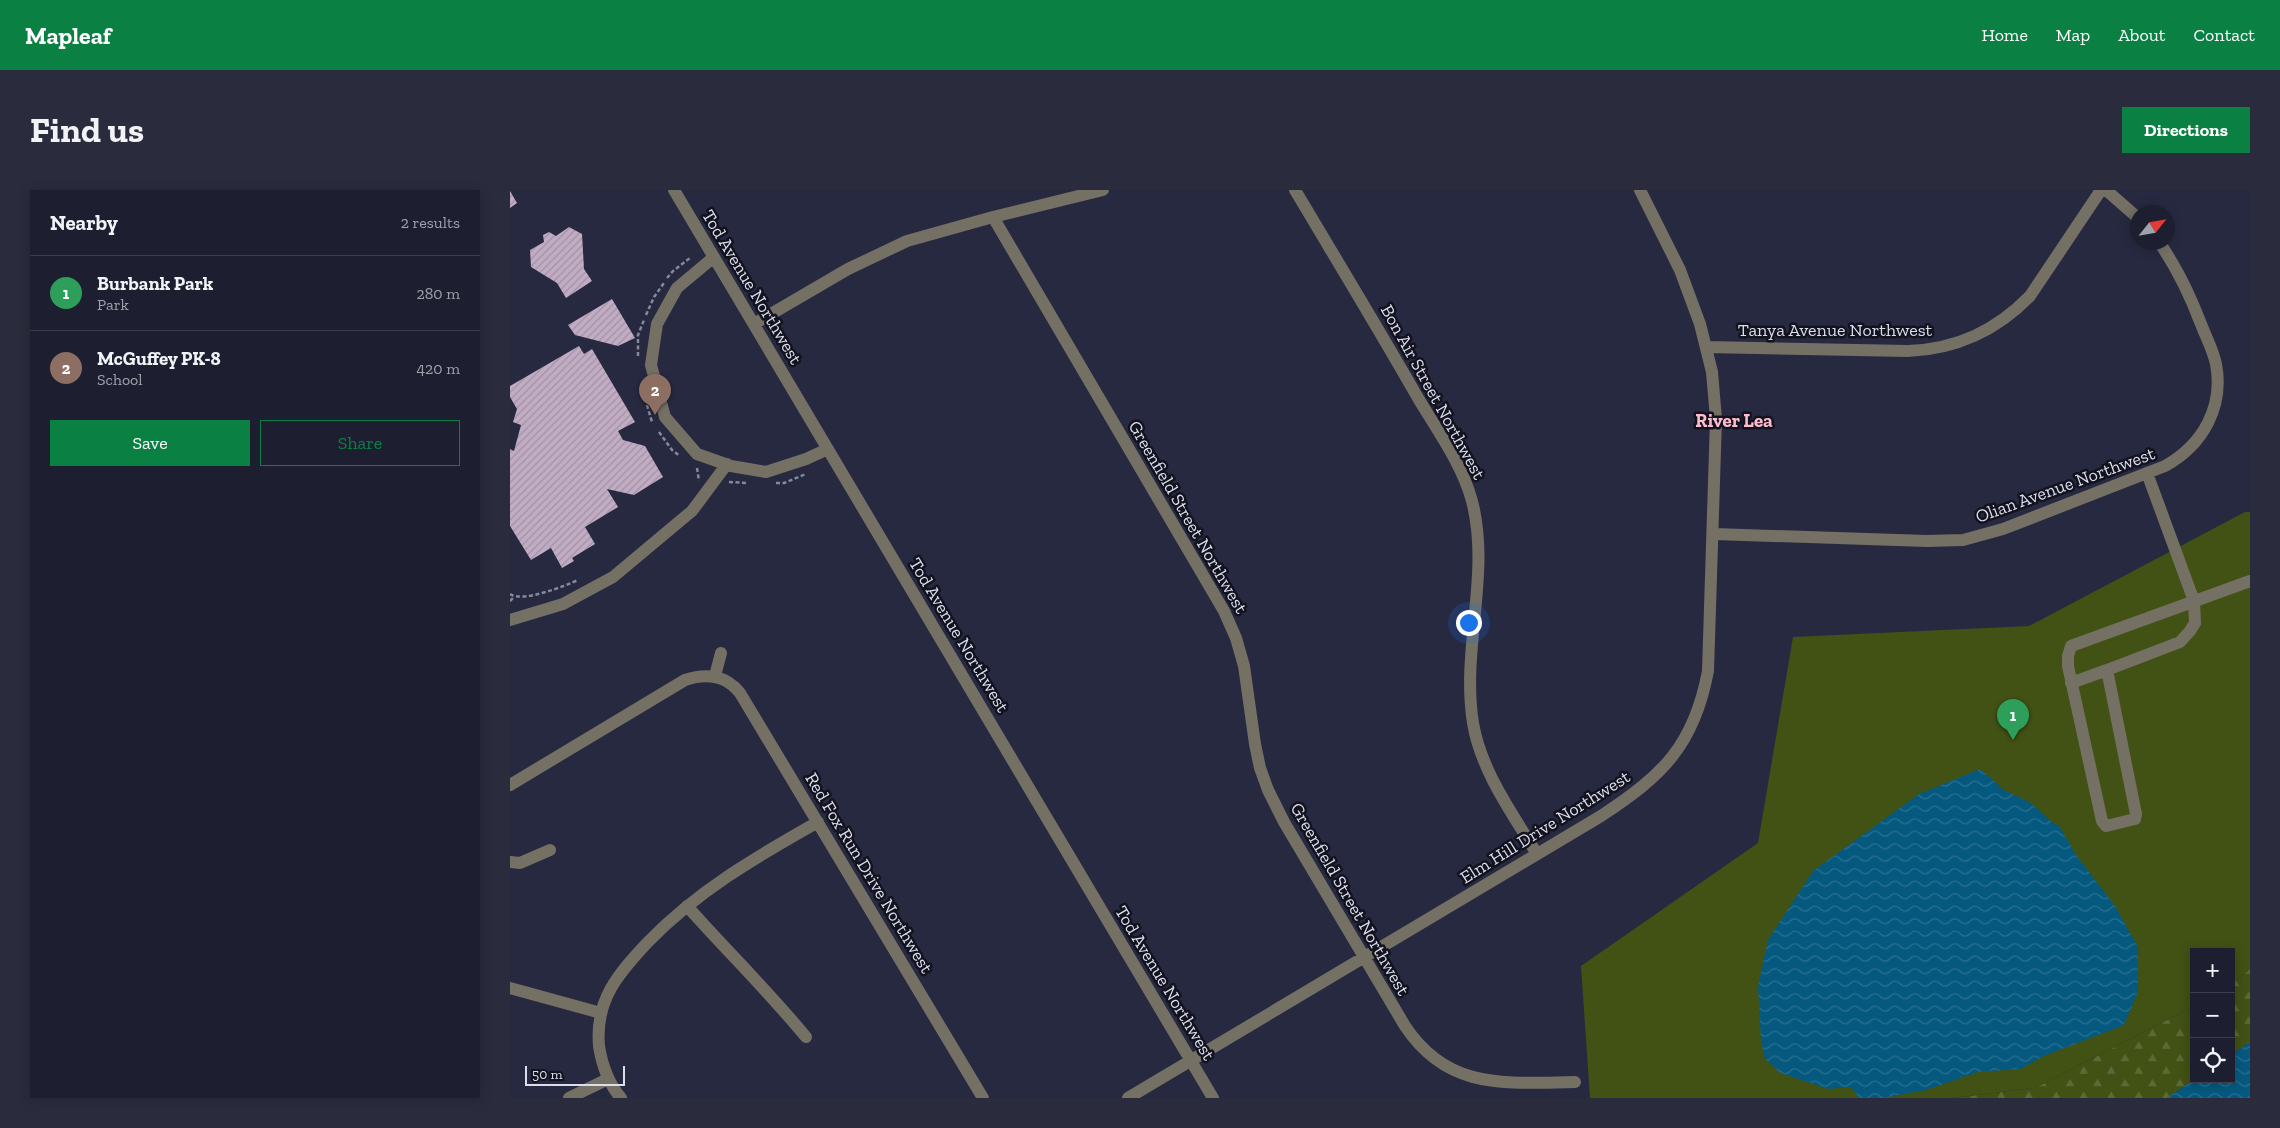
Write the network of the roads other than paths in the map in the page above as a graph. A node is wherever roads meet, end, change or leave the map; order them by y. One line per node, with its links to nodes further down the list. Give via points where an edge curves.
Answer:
1 (674, 190): 10 (street, Tod Avenue Northwest)
2 (1103, 190): 8 (street)
3 (1295, 190): 27 (street, Bon Air Street Northwest, via 1412,386 1467,486 1479,543 1470,682 1473,724 1488,770)
4 (1640, 190): 12 (street, Elm Hill Drive Northwest, via 1680,270)
5 (2101, 190): 12 (street, Tanya Avenue Northwest, via 2030,296 2001,322 1964,342 1908,352)
6 (2106, 190): 7 (street)
7 (2130, 211)
8 (993, 217): 11 (street, via 934,232 885,250); 30 (street, Greenfield Street Northwest, via 1224,611 1244,666 1255,744 1268,790)
9 (2164, 250): 15 (street, Olian Avenue Northwest, via 2190,296 2216,365 2218,386 2215,406 2204,431 2189,450 2177,460)
10 (714, 257): 11 (street, Tod Avenue Northwest); 14 (street, via 677,288 657,324 651,365 665,417 697,454)
11 (754, 324): 13 (street, Tod Avenue Northwest)
12 (1707, 347): 16 (street, Elm Hill Drive Northwest, via 1716,419)
13 (828, 449): 14 (street, via 766,472); 34 (street, Tod Avenue Northwest)
14 (727, 464): 19 (street, via 692,511 613,578 563,604)
15 (2147, 473): 16 (street, Olian Avenue Northwest, via 2003,529 1963,540); 18 (street)
16 (1714, 534): 27 (street, Elm Hill Drive Northwest, via 1708,672 1701,704 1686,736 1665,766 1639,791)
17 (2250, 581): 18 (street)
18 (2194, 601): 21 (street, via 2195,622 2180,642); 23 (street, via 2071,646 2068,666)
19 (510, 620)
20 (722, 653): 22 (street)
21 (2107, 670): 23 (street); 23 (street, via 2135,819 2106,826 2102,821)
22 (715, 676): 24 (street, via 700,675 685,680); 25 (street, Red Fox Run Drive Northwest, via 729,682 740,693)
23 (2071, 682)
24 (510, 785)
25 (818, 822): 29 (street, via 729,874); 39 (street, Red Fox Run Drive Northwest)
26 (550, 850): 28 (street, via 520,863)
27 (1537, 854): 30 (street, Elm Hill Drive Northwest)
28 (510, 862)
29 (687, 906): 32 (street, via 667,922 624,968 610,989); 33 (street, via 768,990)
30 (1364, 958): 34 (street, Elm Hill Drive Northwest); 36 (street, Greenfield Street Northwest, via 1412,1036 1428,1054 1445,1066 1469,1077 1492,1082)
31 (510, 988): 32 (street)
32 (601, 1013): 35 (street, via 598,1036)
33 (806, 1037)
34 (1191, 1061): 40 (street, Elm Hill Drive Northwest); 41 (street, Tod Avenue Northwest)
35 (608, 1079): 37 (street); 38 (street)
36 (1575, 1082)
37 (569, 1098)
38 (621, 1098)
39 (983, 1098)
40 (1128, 1098)
41 (1213, 1098)

